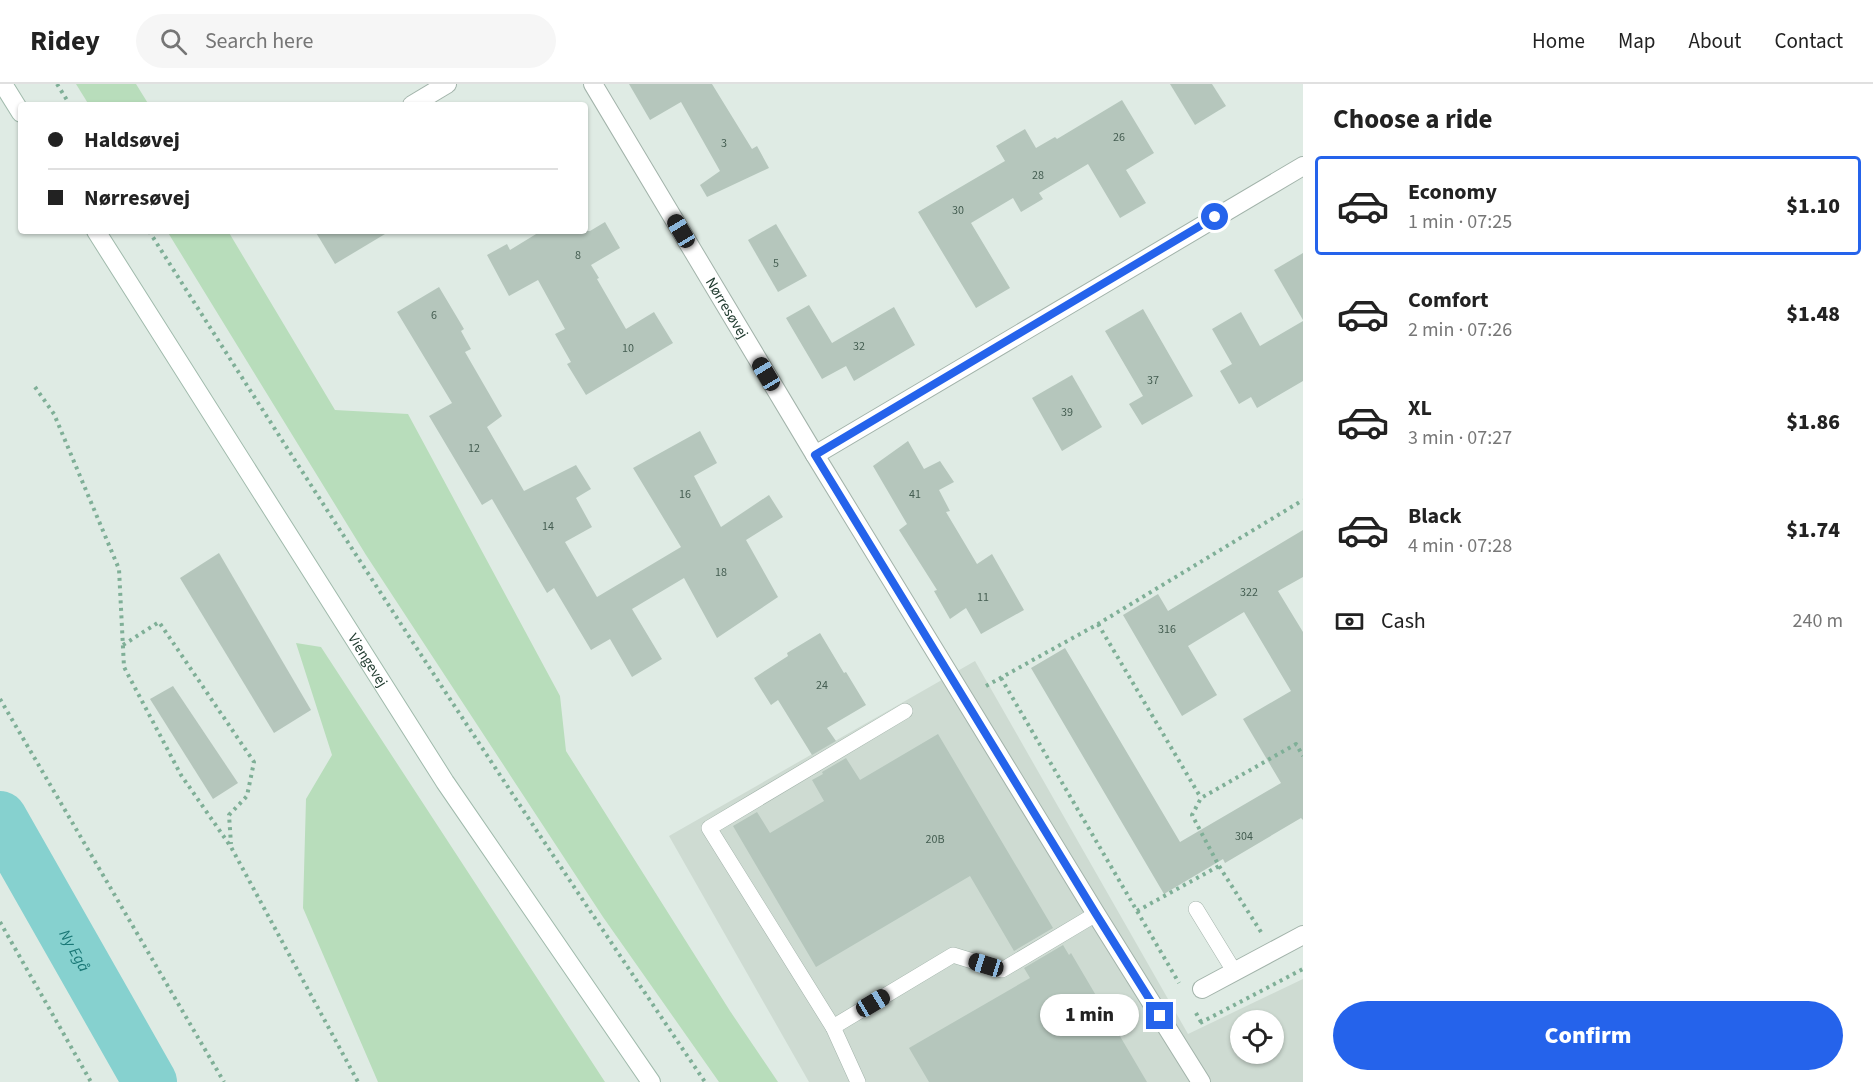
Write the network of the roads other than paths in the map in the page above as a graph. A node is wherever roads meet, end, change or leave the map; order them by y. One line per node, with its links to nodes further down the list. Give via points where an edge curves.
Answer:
1 (3, 84): 5 (street)
2 (447, 84): 4 (street)
3 (593, 84): 8 (street, Nørresøvej)
4 (417, 102)
5 (18, 108)
6 (1303, 166): 8 (street)
7 (98, 234): 16 (street, Viengevej, via 445,782)
8 (815, 455): 11 (street, Nørresøvej)
9 (905, 711): 15 (lane, via 709,828)
10 (1196, 909): 13 (lane)
11 (1096, 914): 15 (lane, via 1002,970 953,955); 18 (street, Nørresøvej)
12 (1303, 934): 13 (street)
13 (1234, 971): 14 (street)
14 (1202, 989)
15 (833, 1027): 17 (lane)
16 (651, 1082)
17 (858, 1082)
18 (1201, 1082)

